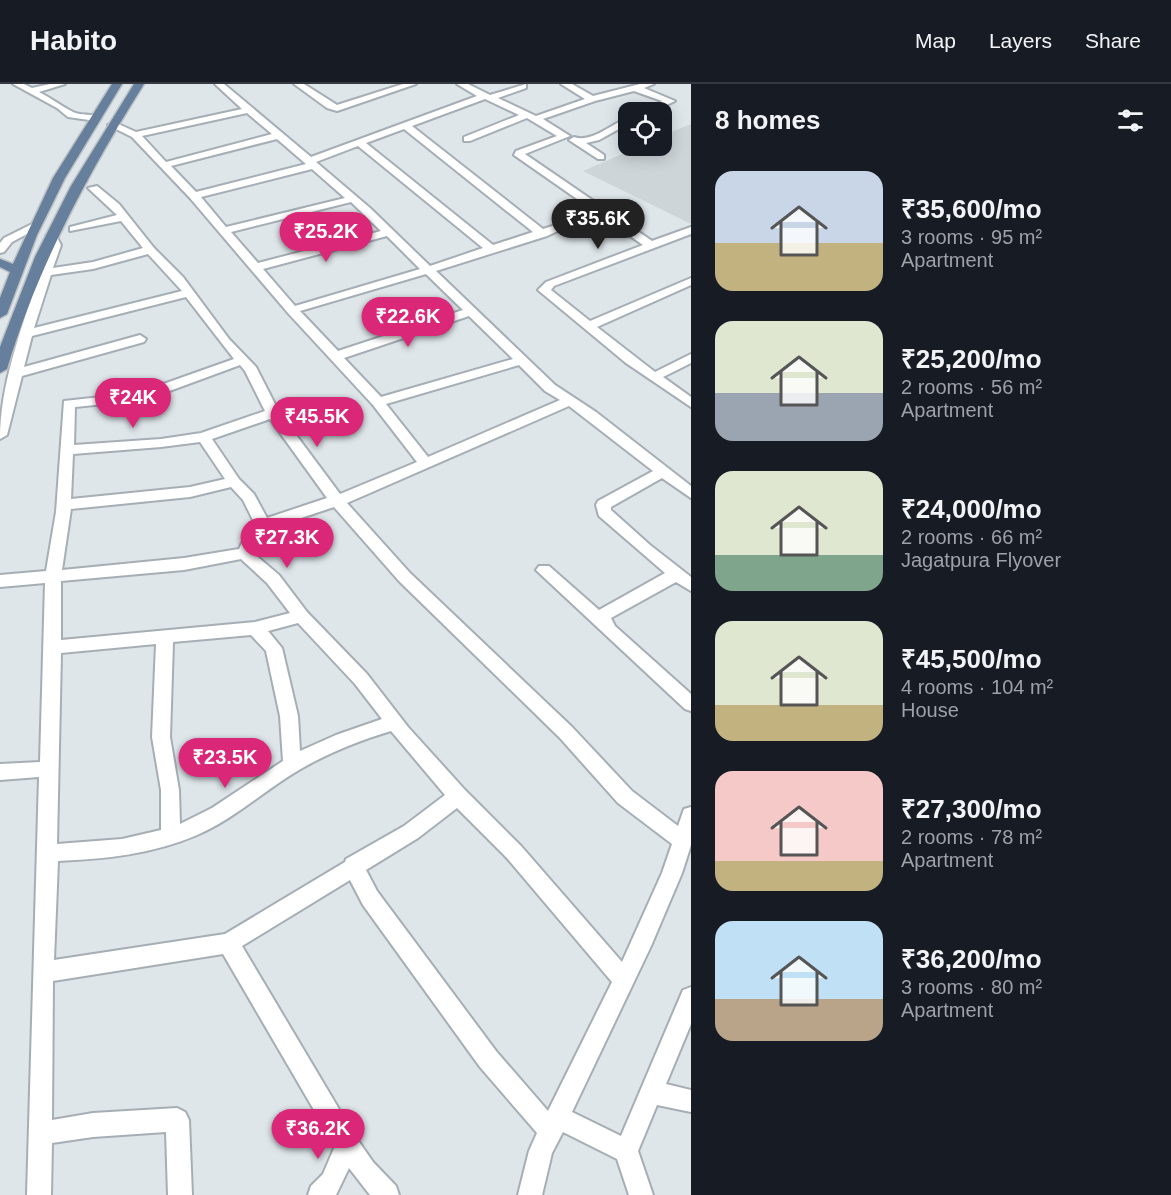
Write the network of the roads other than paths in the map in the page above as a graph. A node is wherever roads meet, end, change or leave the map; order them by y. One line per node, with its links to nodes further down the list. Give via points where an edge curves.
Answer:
1 (17, 84): 13 (street)
2 (61, 84): 13 (street)
3 (117, 84): 19 (main road)
4 (139, 84): 20 (main road)
5 (219, 84): 17 (street)
6 (412, 84): 10 (street, via 337,108)
7 (461, 84): 14 (street)
8 (565, 84): 15 (street)
9 (650, 84): 12 (street)
10 (304, 85)
11 (523, 86): 14 (street)
12 (637, 89): 15 (street); 16 (street)
13 (31, 91): 19 (street, via 71,116)
14 (487, 97): 18 (street); 21 (street)
15 (592, 99): 18 (street)
16 (668, 102)
17 (248, 110): 23 (street); 24 (street)
18 (531, 117): 25 (street); 26 (street)
19 (96, 118): 37 (main road)
20 (113, 125): 23 (street); 43 (main road)
21 (406, 126): 28 (street); 42 (street)
22 (618, 126): 27 (street)
23 (135, 135): 31 (street)
24 (281, 135): 30 (street); 31 (street)
25 (565, 136): 27 (street); 44 (street, via 518,154)
26 (467, 139)
27 (579, 142): 29 (street)
28 (360, 143): 30 (street); 47 (street)
29 (601, 157)
30 (312, 163): 33 (street); 34 (street)
31 (165, 165): 33 (street)
32 (93, 188): 35 (street)
33 (194, 196): 40 (street)
34 (352, 199): 40 (street); 41 (street)
35 (123, 217): 38 (street); 46 (street)
36 (568, 224): 42 (street)
37 (36, 225): 45 (street, via 8,240); 50 (main road)
38 (74, 229)
39 (691, 230): 44 (street)
40 (223, 231): 49 (street)
41 (388, 232): 49 (street); 51 (street)
42 (543, 234): 47 (street)
43 (51, 236): 52 (street, via 55,245)
44 (651, 244): 58 (street, via 546,286 547,294)
45 (0, 250)
46 (150, 250): 52 (street, via 93,267); 54 (street)
47 (492, 250): 51 (street)
48 (0, 263): 50 (main road)
49 (256, 267): 55 (street)
50 (18, 270): 57 (main road)
51 (429, 270): 55 (street); 56 (street)
52 (41, 272): 59 (street); 65 (main road, via 14,321)
53 (691, 281): 58 (street)
54 (188, 293): 59 (street); 63 (street)
55 (292, 310): 61 (street)
56 (470, 312): 61 (street); 64 (street)
57 (0, 314)
58 (590, 326): 67 (street)
59 (26, 334): 66 (street)
60 (140, 339): 66 (street)
61 (336, 356): 69 (street)
62 (691, 358): 67 (street)
63 (242, 360): 71 (street); 74 (street, via 140,397 69,404)
64 (519, 361): 68 (street); 69 (street)
65 (0, 369)
66 (17, 373): 72 (street)
67 (654, 377): 70 (street)
68 (570, 401): 75 (street); 76 (street)
69 (378, 402): 75 (street)
70 (691, 403)
71 (273, 413): 73 (street); 79 (street)
72 (0, 435)
73 (203, 437): 74 (street); 77 (street)
74 (66, 450): 80 (street)
75 (425, 463): 79 (street)
76 (662, 472): 78 (street); 84 (street, via 603,506 609,517)
77 (234, 482): 80 (street, via 190,492); 81 (street, via 249,497)
78 (691, 493)
79 (338, 501): 81 (street); 101 (street, via 424,597 570,736 626,798)
80 (63, 505): 85 (street)
81 (264, 525): 82 (street)
82 (244, 553): 85 (street, via 184,564); 88 (street, via 273,579)
83 (544, 570): 89 (street)
84 (677, 574): 87 (street); 89 (street, via 608,610)
85 (53, 575): 86 (street); 92 (street)
86 (0, 581)
87 (691, 585)
88 (301, 616): 90 (street); 94 (street, via 361,679)
89 (603, 622): 93 (street)
90 (255, 627): 91 (street); 95 (street, via 274,648 289,716)
91 (165, 636): 92 (street); 100 (street, via 161,737 170,790)
92 (53, 646): 96 (street)
93 (691, 704)
94 (395, 723): 95 (street, via 356,734); 98 (street)
95 (292, 765): 100 (street, via 238,803)
96 (49, 769): 97 (street); 102 (street)
97 (0, 772)
98 (458, 796): 103 (street, via 411,832); 106 (street, via 514,852)
99 (691, 815): 101 (street)
100 (171, 835): 102 (street, via 136,844)
101 (682, 840): 106 (street, via 649,928)
102 (48, 853): 105 (street)
103 (353, 865): 104 (street); 110 (street, via 370,898 488,1059)
104 (228, 943): 105 (street); 112 (street)
105 (43, 972): 111 (street)
106 (624, 980): 110 (street)
107 (691, 998): 108 (street)
108 (652, 1092): 109 (street); 113 (street)
109 (691, 1101)
110 (555, 1124): 113 (street); 118 (street, via 541,1151)
111 (40, 1133): 114 (street); 115 (street, via 177,1120)
112 (347, 1145): 116 (street, via 331,1182); 117 (street, via 366,1175)
113 (626, 1151): 119 (street)
114 (39, 1195)
115 (180, 1195)
116 (320, 1195)
117 (387, 1195)
118 (530, 1195)
119 (641, 1195)

